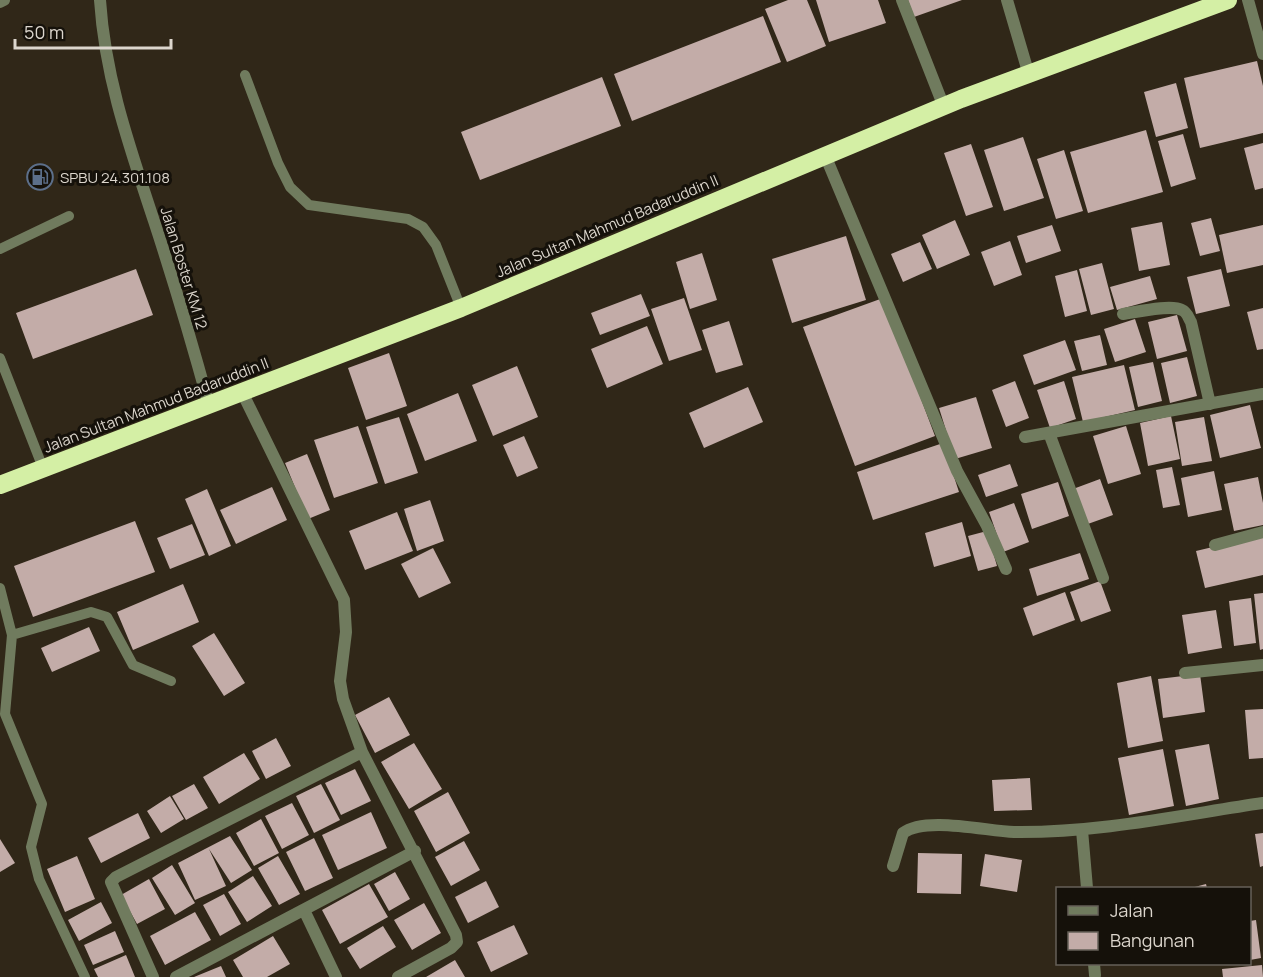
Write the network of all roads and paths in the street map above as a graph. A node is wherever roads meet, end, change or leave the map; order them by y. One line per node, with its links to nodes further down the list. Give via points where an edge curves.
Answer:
1 (4, 0): 7 (street)
2 (100, 0): 21 (street, Jalan Boster KM 12, via 103,45 113,96)
3 (902, 0): 11 (street)
4 (1007, 0): 10 (street)
5 (1228, 0): 10 (highway, Jalan Sultan Mahmud Badaruddin II)
6 (1248, 0): 8 (street)
7 (0, 2)
8 (1263, 54)
9 (245, 75): 15 (lane, via 290,187 309,205 408,219 423,228 436,245)
10 (1029, 75): 11 (highway, Jalan Sultan Mahmud Badaruddin II)
11 (944, 107): 12 (highway, Jalan Sultan Mahmud Badaruddin II)
12 (825, 155): 15 (highway, Jalan Sultan Mahmud Badaruddin II); 28 (street, via 957,471)
13 (69, 216): 14 (lane)
14 (0, 249)
15 (461, 308): 18 (highway, Jalan Sultan Mahmud Badaruddin II)
16 (1123, 314): 20 (street, via 1168,308 1186,312)
17 (0, 358): 24 (lane)
18 (242, 392): 21 (highway, Jalan Sultan Mahmud Badaruddin II); 35 (street, via 344,600 346,632 340,681)
19 (1263, 394): 20 (street)
20 (1210, 404): 22 (street)
21 (209, 405): 24 (highway, Jalan Sultan Mahmud Badaruddin II)
22 (1049, 433): 23 (street); 29 (street)
23 (1025, 437)
24 (43, 468): 25 (highway, Jalan Sultan Mahmud Badaruddin II)
25 (0, 484)
26 (1263, 532): 27 (street)
27 (1215, 545)
28 (1006, 569)
29 (1103, 578)
30 (0, 588): 31 (lane)
31 (12, 635): 34 (lane, via 99,612 107,617 133,665); 42 (lane, via 4,714 42,804 31,847 39,879)
32 (1263, 665): 33 (street)
33 (1185, 673)
34 (171, 681)
35 (362, 752): 38 (street); 43 (street, via 111,882)
36 (1263, 803): 37 (street)
37 (1082, 830): 39 (street, via 1014,832 920,825 903,833); 40 (street)
38 (414, 851): 41 (street); 46 (street, via 457,942)
39 (893, 866)
40 (1087, 887)
41 (304, 910): 44 (street); 45 (street)
42 (85, 977)
43 (153, 977)
44 (176, 977)
45 (336, 977)
46 (398, 977)

